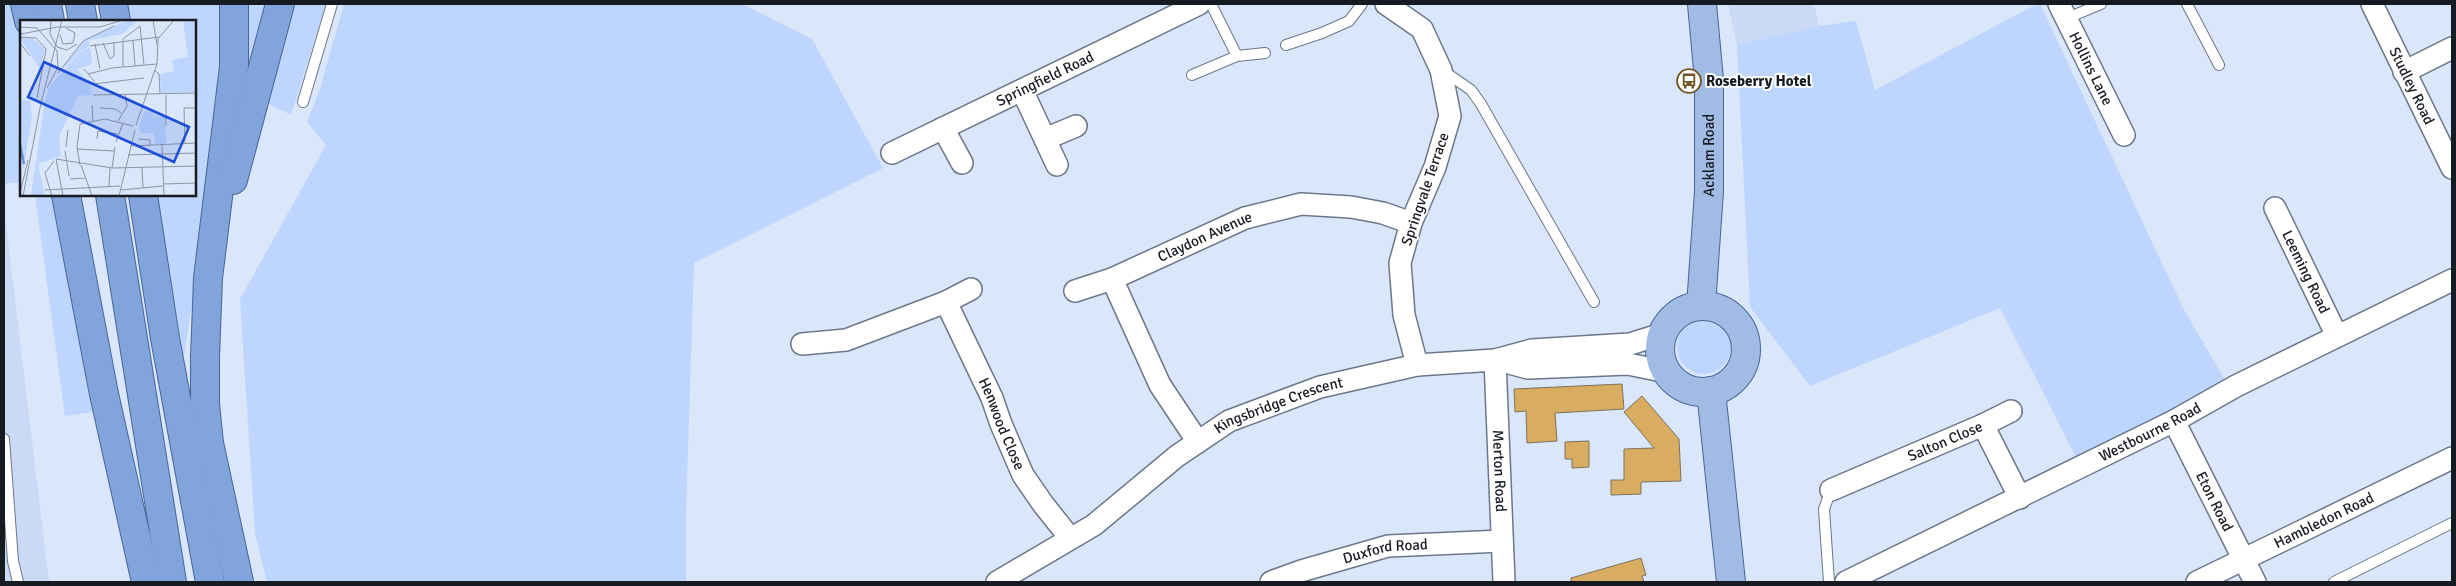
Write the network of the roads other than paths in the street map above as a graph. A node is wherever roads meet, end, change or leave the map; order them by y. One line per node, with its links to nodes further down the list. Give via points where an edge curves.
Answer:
1 (25, 4): 17 (highway)
2 (47, 4): 18 (highway)
3 (80, 4): 19 (highway)
4 (113, 4): 20 (highway)
5 (234, 4): 46 (highway, via 234,68)
6 (280, 4): 46 (highway)
7 (332, 4): 30 (lane)
8 (1211, 4): 24 (lane)
9 (1362, 4): 21 (lane, via 1349,21)
10 (1386, 4): 26 (street, Springvale Terrace, via 1422,29)
11 (1702, 4): 53 (main road, Acklam Road, via 1709,90 1709,191)
12 (2101, 4): 16 (lane)
13 (2187, 4): 25 (lane)
14 (2372, 4): 27 (street, Studley Road)
15 (1190, 6): 29 (street, Springfield Road)
16 (2062, 12): 33 (street, Hollins Lane)
17 (29, 20)
18 (50, 20)
19 (83, 20)
20 (116, 20)
21 (1286, 45)
22 (2452, 48): 27 (street)
23 (1264, 53): 24 (lane)
24 (1236, 56): 28 (lane)
25 (2218, 65)
26 (1441, 70): 44 (street, Springvale Terrace, via 1450,116 1435,167); 52 (lane, via 1471,90 1481,104)
27 (2404, 72): 38 (street, Studley Road)
28 (1192, 75)
29 (1022, 90): 32 (street, Springfield Road); 34 (street)
30 (303, 102)
31 (1076, 126): 34 (street)
32 (943, 128): 35 (street, Springfield Road); 36 (street)
33 (2124, 135)
34 (1045, 139): 37 (street)
35 (892, 153)
36 (962, 163)
37 (1057, 165)
38 (2452, 168)
39 (66, 196): 45 (highway)
40 (72, 196): 45 (highway)
41 (110, 196): 76 (highway)
42 (143, 196): 77 (highway, via 165,338)
43 (2275, 208): 55 (street, Leeming Road)
44 (1411, 223): 47 (street, Claydon Avenue, via 1351,207 1301,204 1245,218); 58 (street, Springvale Terrace, via 1400,263 1404,315)
45 (76, 236): 75 (highway, via 104,394)
46 (214, 241): 70 (highway, via 208,278 205,404 209,443)
47 (1112, 279): 50 (street, Claydon Avenue); 65 (street, via 1160,385)
48 (2452, 280): 55 (street, Westbourne Road)
49 (971, 289): 51 (street)
50 (1076, 291)
51 (946, 302): 56 (street, via 846,340); 71 (street, Henwood Close, via 992,398 1023,475)
52 (1594, 302)
53 (1701, 306): 54 (main road, via 1678,314); 60 (main road, via 1728,314 1744,337 1744,358 1735,377)
54 (1662, 334): 57 (street, Kingsbridge Crescent, via 1630,344 1532,350); 59 (main road, via 1661,360)
55 (2337, 336): 62 (street, Westbourne Road)
56 (802, 344)
57 (1495, 360): 58 (street, Kingsbridge Crescent); 59 (street, Kingsbridge Crescent, via 1528,368 1628,364); 72 (street, Merton Road)
58 (1417, 365): 65 (street, Kingsbridge Crescent, via 1320,387 1228,421)
59 (1667, 372): 60 (main road, via 1686,388)
60 (1711, 391): 83 (main road)
61 (2011, 411): 63 (street)
62 (2174, 421): 68 (street, Westbourne Road); 73 (street, Eton Road)
63 (1983, 424): 67 (street, Salton Close); 68 (street, Salton Close)
64 (4, 439): 74 (lane, via 13,561)
65 (1198, 442): 71 (street, Kingsbridge Crescent, via 1094,525)
66 (2452, 458): 73 (street, Hambledon Road)
67 (1831, 490): 84 (lane, via 1824,509)
68 (2020, 498): 85 (street, Westbourne Road)
69 (2452, 523): 88 (lane)
70 (228, 535): 78 (highway); 79 (highway)
71 (1070, 538): 80 (street, Kingsbridge Crescent)
72 (1502, 541): 81 (street, Duxford Road, via 1388,546); 82 (street, Merton Road)
73 (2244, 560): 86 (street, Hambledon Road); 87 (street, Eton Road)
74 (18, 582)
75 (146, 582)
76 (172, 582)
77 (210, 582)
78 (233, 582)
79 (239, 582)
80 (998, 582)
81 (1271, 582)
82 (1504, 582)
83 (1731, 582)
84 (1829, 582)
85 (1846, 582)
86 (2197, 582)
87 (2255, 582)
88 (2334, 582)

